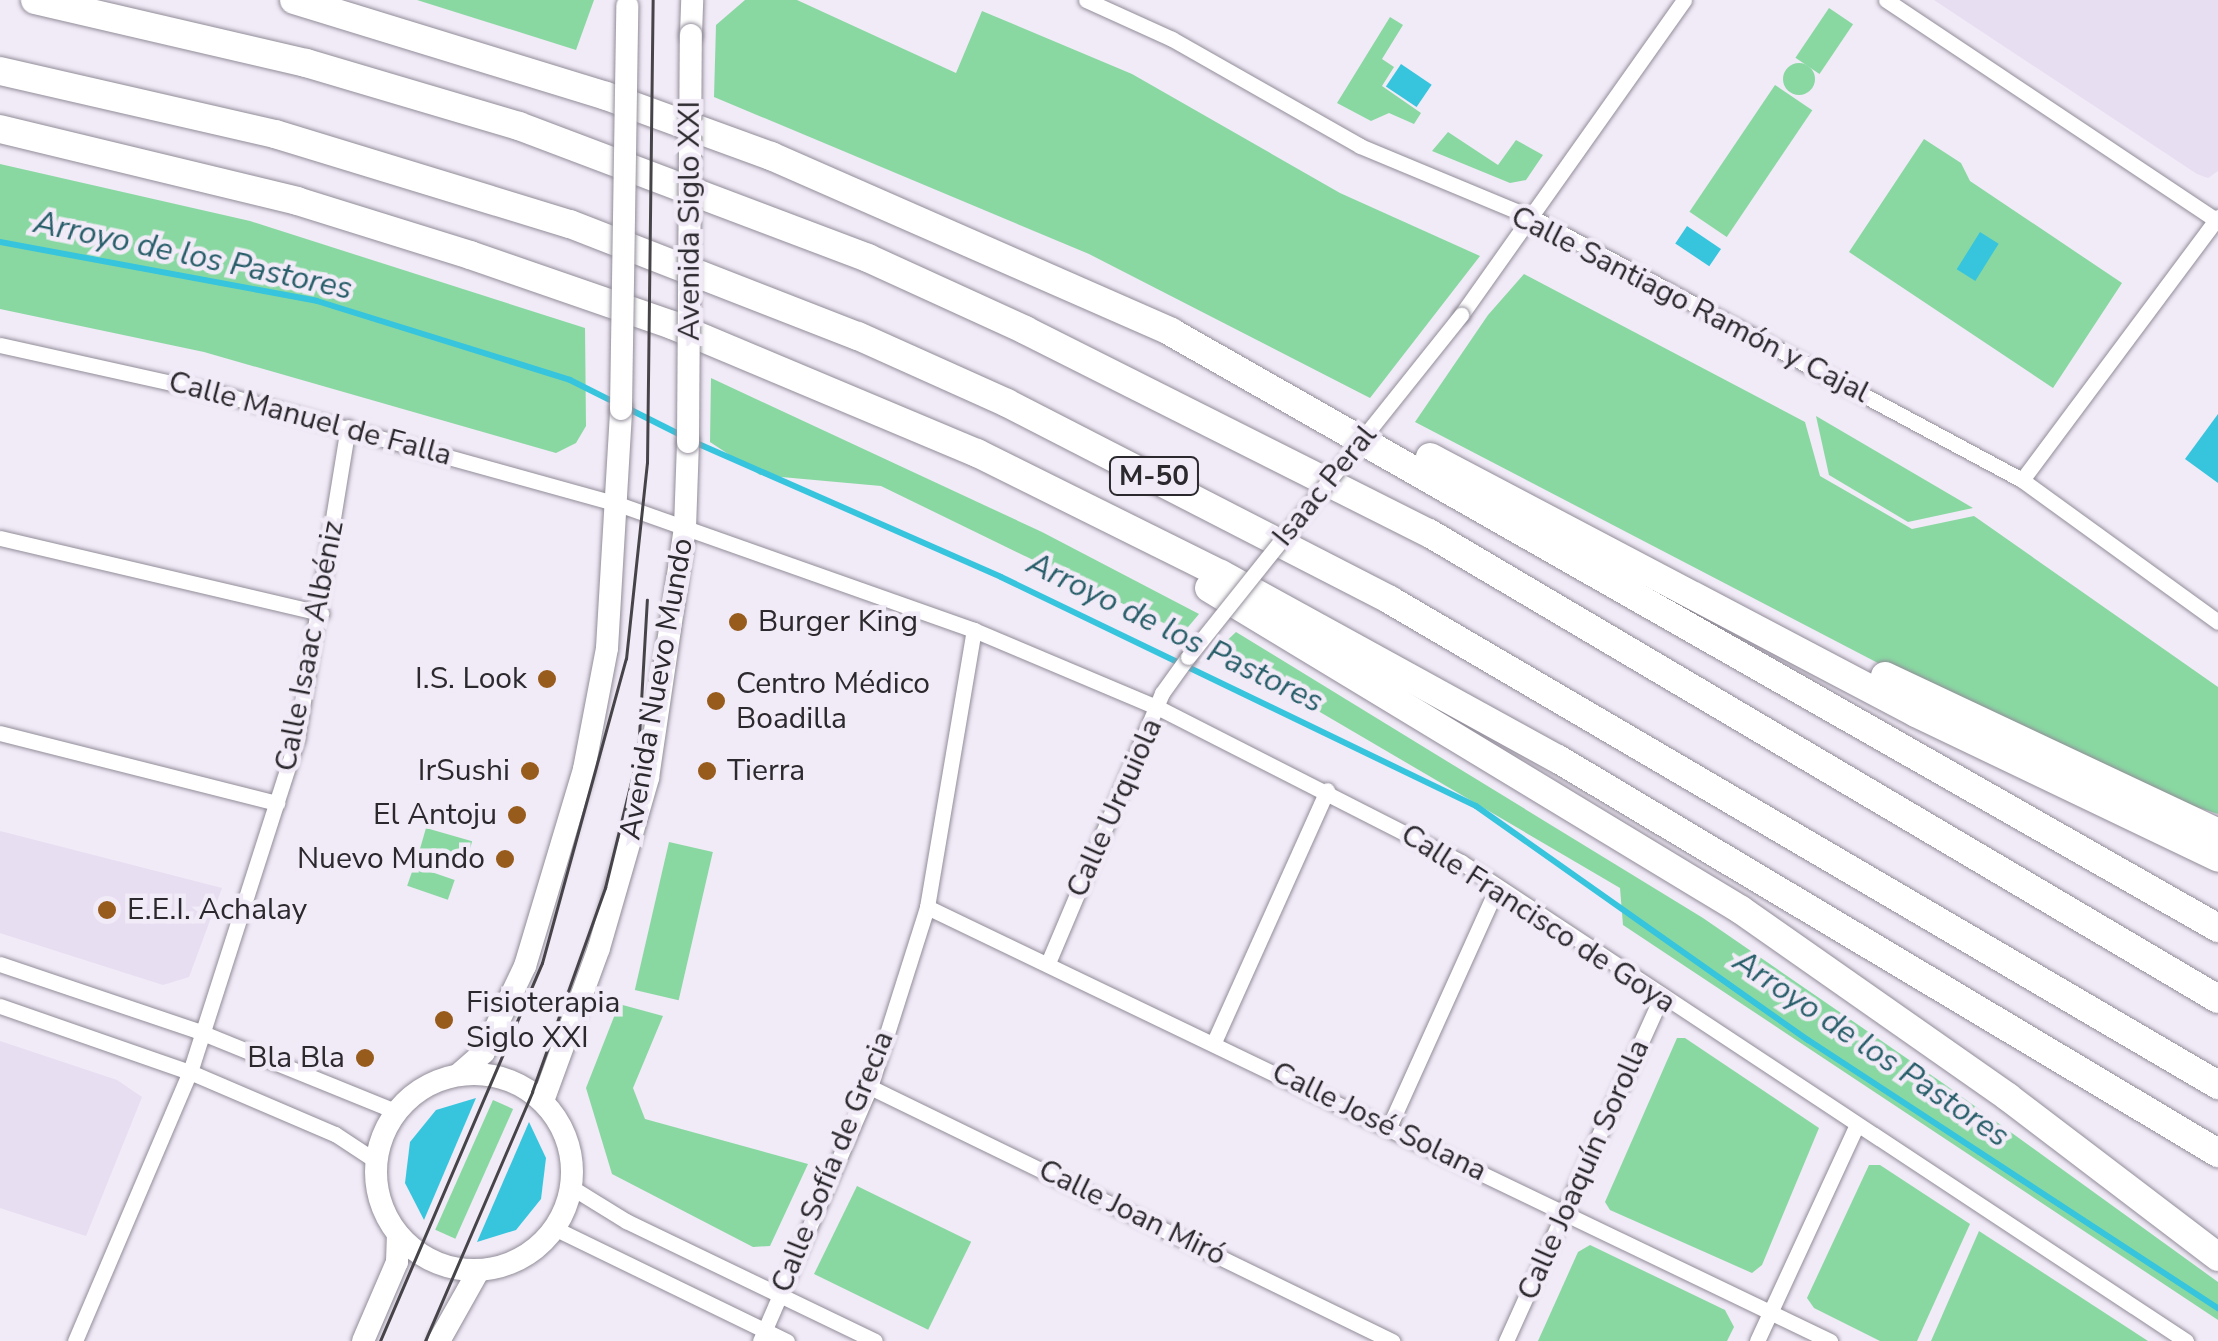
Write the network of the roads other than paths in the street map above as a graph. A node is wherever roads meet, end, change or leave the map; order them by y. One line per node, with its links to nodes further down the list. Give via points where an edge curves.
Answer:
1 (35, 0): 38 (highway, M-50, via 306,63 519,126 868,258 1008,322 1429,534)
2 (294, 0): 13 (highway, via 606,96 771,156 1060,281)
3 (692, 0): 16 (street, Avenida Siglo XXI, bridge)
4 (1086, 0): 10 (street, Calle Santiago Ramón y Cajal, via 1172,39 1360,146)
5 (1684, 0): 10 (street, Isaac Peral)
6 (1886, 0): 11 (street)
7 (627, 3): 19 (street, Avenida Nuevo Mundo, bridge)
8 (0, 71): 44 (highway, M-50, via 275,134 570,224 974,388 1390,600)
9 (0, 129): 14 (highway, via 296,201 470,255 672,325)
10 (1535, 219): 18 (street, Calle Santiago Ramón y Cajal); 25 (street, Isaac Peral, bridge)
11 (2217, 220): 18 (street)
12 (0, 345): 15 (street, Calle Manuel de Falla)
13 (1282, 391): 17 (highway); 34 (highway)
14 (846, 396): 50 (highway, via 978,454 1345,640); 56 (highway, via 938,454 1162,562 1300,639 1741,910 2008,1097)
15 (348, 427): 19 (street, Calle Manuel de Falla); 22 (street, Calle Isaac Albéniz)
16 (688, 442): 20 (street, Avenida Nuevo Mundo)
17 (1473, 476): 30 (highway, via 1568,512 1831,650); 31 (highway, via 1916,713)
18 (2022, 480): 23 (street, Calle Santiago Ramón y Cajal)
19 (618, 504): 20 (street, Calle Francisco de Goya); 43 (street, Avenida Nuevo Mundo, via 599,704 566,837 508,1004 484,1052)
20 (685, 528): 24 (street, Calle Francisco de Goya); 46 (street, Avenida Nuevo Mundo, via 636,825)
21 (0, 538): 22 (street)
22 (321, 613): 29 (street, Calle Isaac Albéniz)
23 (2218, 622)
24 (974, 630): 26 (street, Calle Francisco de Goya); 33 (street, Calle Sofía de Grecia)
25 (1188, 657): 26 (street, Calle Urquiola)
26 (1159, 708): 28 (street, Calle Francisco de Goya); 35 (street, Calle Urquiola)
27 (0, 733): 29 (street)
28 (1327, 790): 32 (street, Calle Francisco de Goya); 41 (street)
29 (277, 803): 40 (street, Calle Isaac Albéniz)
30 (2218, 833)
31 (2218, 858)
32 (1497, 888): 37 (street, Calle Francisco de Goya); 48 (street)
33 (927, 907): 35 (street, Calle José Solana); 45 (street, Calle Sofía de Grecia)
34 (2218, 928)
35 (1048, 962): 41 (street, Calle José Solana)
36 (0, 964): 40 (street)
37 (1661, 998): 49 (street, Calle Francisco de Goya); 53 (street, Calle Joaquín Sorolla)
38 (2218, 999)
39 (0, 1006): 42 (street)
40 (198, 1031): 42 (street, Calle Isaac Albéniz); 47 (street)
41 (1214, 1042): 48 (street, Calle José Solana)
42 (190, 1072): 51 (street, via 335,1134); 61 (street, Calle Isaac Albéniz)
43 (459, 1074): 46 (street, via 496,1075); 47 (street, via 424,1087)
44 (2218, 1086)
45 (870, 1088): 58 (street, Calle Sofía de Grecia); 66 (street, Calle Joan Miró)
46 (543, 1101): 52 (street, via 568,1141)
47 (396, 1111): 51 (street)
48 (1389, 1127): 53 (street, Calle José Solana)
49 (1856, 1127): 59 (street); 70 (street, Calle Francisco de Goya)
50 (2218, 1154)
51 (376, 1160): 55 (street, via 376,1187)
52 (571, 1187): 54 (street); 58 (street)
53 (1565, 1211): 59 (street, Calle José Solana); 67 (street, Calle Joaquín Sorolla)
54 (554, 1228): 57 (street, via 522,1258); 60 (street)
55 (398, 1236): 57 (street, via 437,1263); 62 (street, via 397,1262)
56 (2218, 1257)
57 (479, 1270): 63 (street)
58 (779, 1295): 60 (street, Calle Sofía de Grecia); 65 (street)
59 (1770, 1312): 68 (street); 69 (street, Calle José Solana)
60 (762, 1336): 64 (street)
61 (76, 1341)
62 (363, 1341)
63 (440, 1341)
64 (787, 1341)
65 (874, 1341)
66 (1392, 1341)
67 (1506, 1341)
68 (1756, 1341)
69 (1830, 1341)
70 (2186, 1341)

